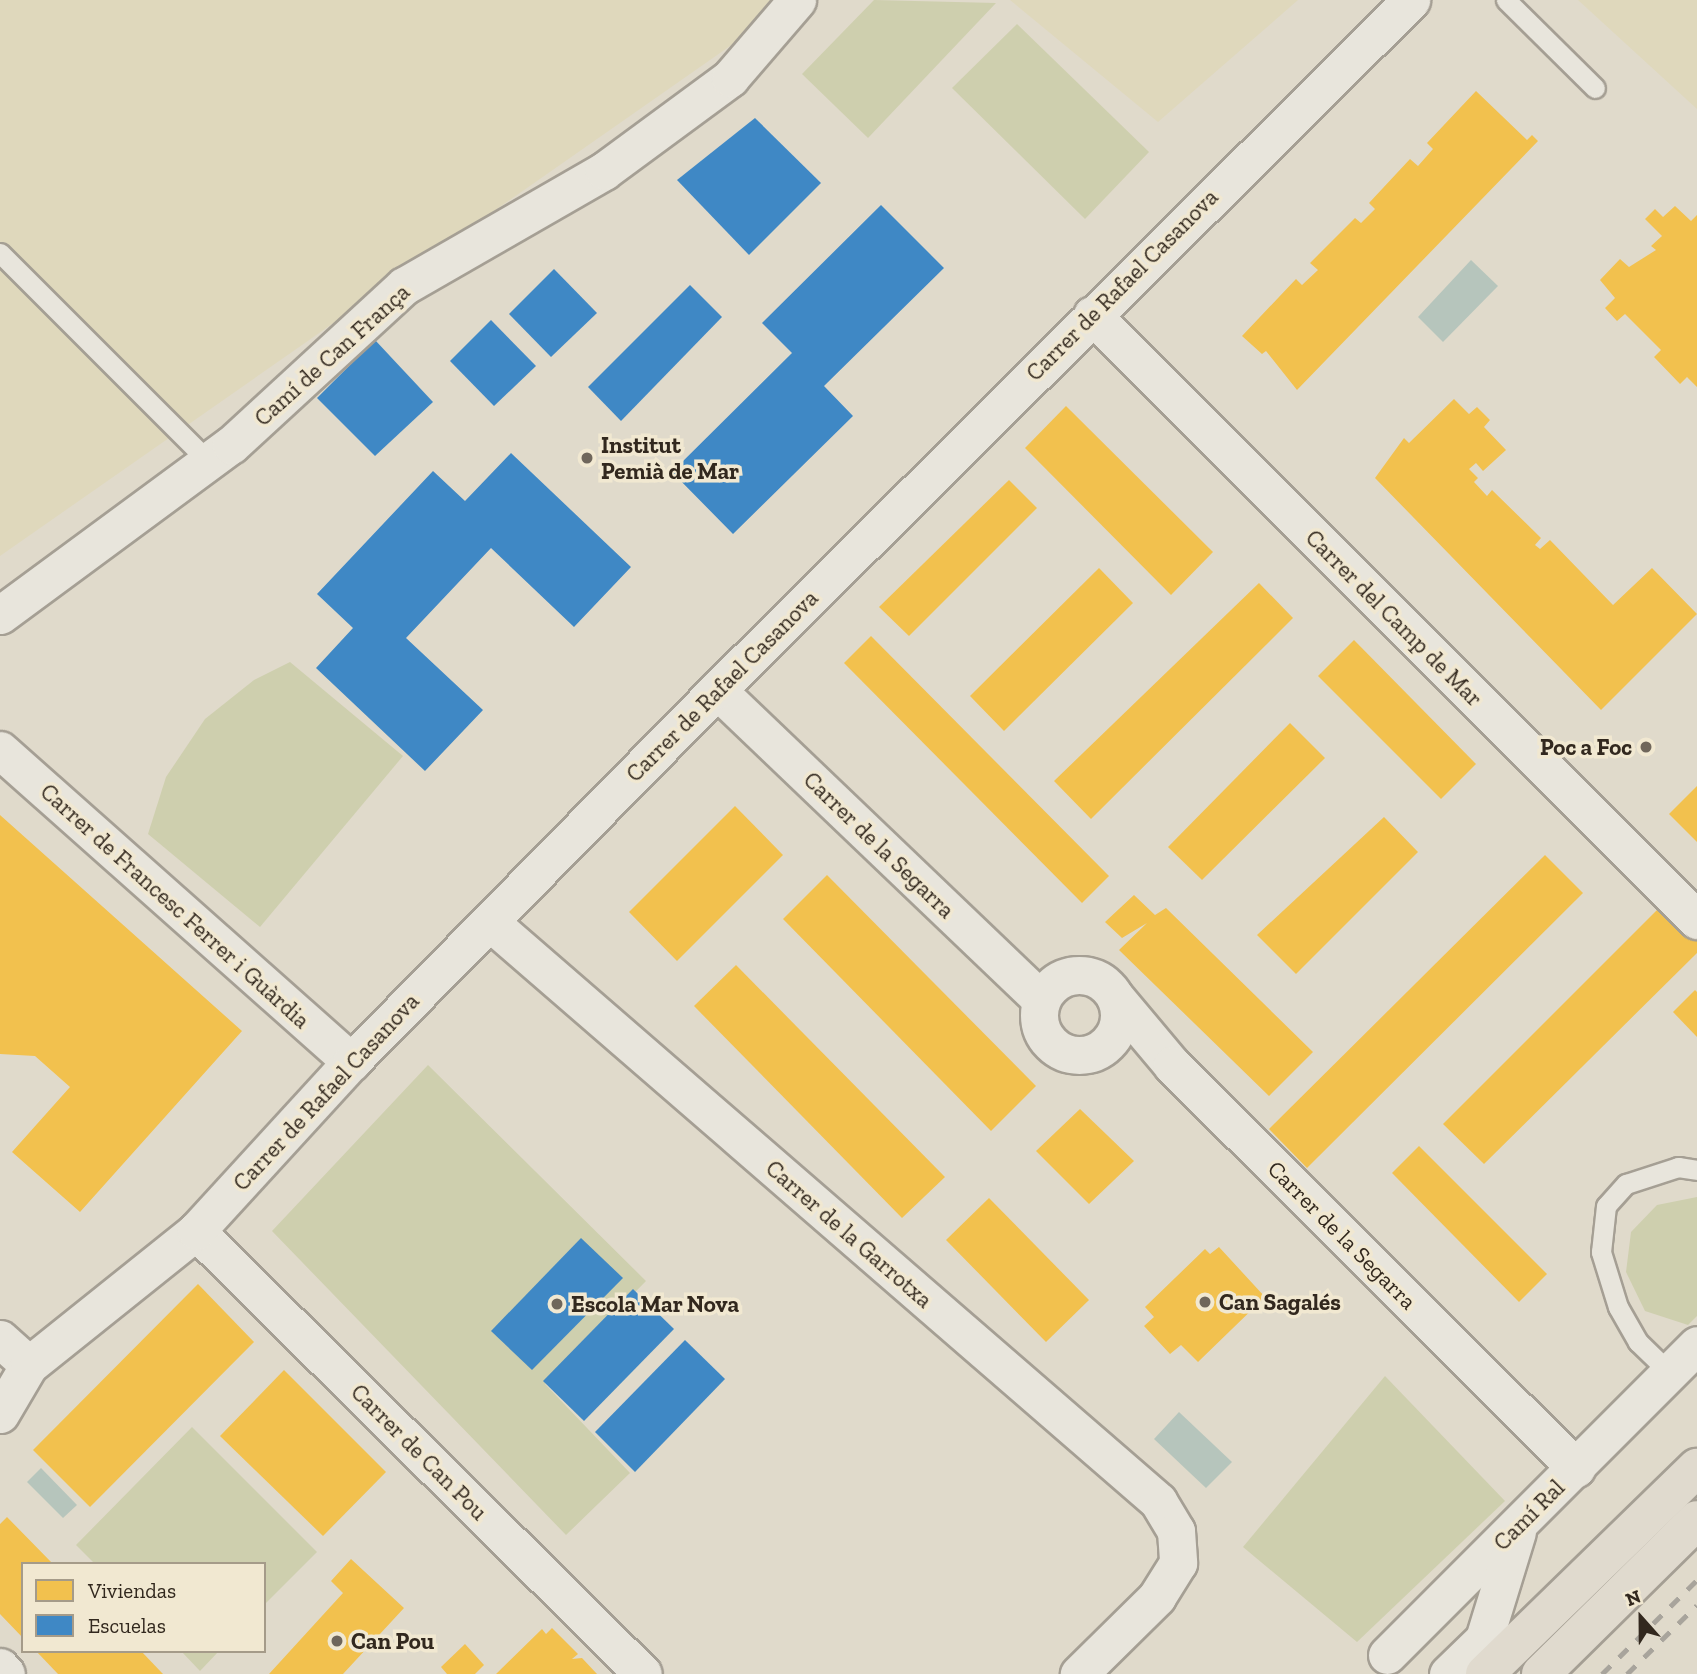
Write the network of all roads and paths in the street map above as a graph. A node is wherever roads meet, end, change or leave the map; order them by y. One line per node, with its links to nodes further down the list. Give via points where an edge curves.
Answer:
1 (797, 0): 7 (street, Camí de Can França, via 730,78 604,171 404,286 291,395)
2 (1411, 0): 6 (street, Carrer de Rafael Casanova)
3 (1506, 0): 4 (lane)
4 (1595, 88)
5 (0, 253): 7 (lane)
6 (1092, 315): 9 (street, Carrer de Rafael Casanova); 11 (street, Carrer del Camp de Mar)
7 (209, 462): 8 (street, Camí de Can França)
8 (0, 615)
9 (717, 690): 12 (street, Carrer de Rafael Casanova); 14 (street, Carrer de la Segarra)
10 (0, 750): 15 (street, Carrer de Francesc Ferrer i Guàrdia)
11 (1697, 920)
12 (491, 923): 15 (street, Carrer de Rafael Casanova); 31 (street, Carrer de la Garrotxa, via 1158,1501 1176,1531 1178,1563 1157,1597)
13 (1115, 996): 14 (street, Carrer de la Segarra, via 1105,983 1081,974 1056,980); 14 (street, via 1118,1027 1097,1050 1081,1055 1051,1044 1038,1016); 23 (street, Carrer de la Segarra, via 1172,1065)
14 (1041, 1000)
15 (351, 1062): 17 (street, Carrer de Rafael Casanova)
16 (1697, 1171): 21 (lane, via 1678,1167 1626,1185 1605,1206 1601,1252 1618,1307 1638,1342)
17 (196, 1231): 20 (street, Carrer de Rafael Casanova); 30 (street, Carrer de Can Pou)
18 (0, 1339): 20 (street)
19 (1697, 1346): 21 (street, Camí Ral)
20 (29, 1365): 22 (street)
21 (1670, 1373): 23 (street, Camí Ral)
22 (0, 1414)
23 (1576, 1468): 26 (street, Camí Ral)
24 (1697, 1468): 33 (main road)
25 (1697, 1520): 34 (main road)
26 (1518, 1528): 27 (street, Camí Ral); 32 (street, via 1484,1639)
27 (1387, 1655)
28 (0, 1667): 29 (street)
29 (6, 1674)
30 (643, 1674)
31 (1079, 1674)
32 (1448, 1674)
33 (1485, 1674)
34 (1541, 1674)

